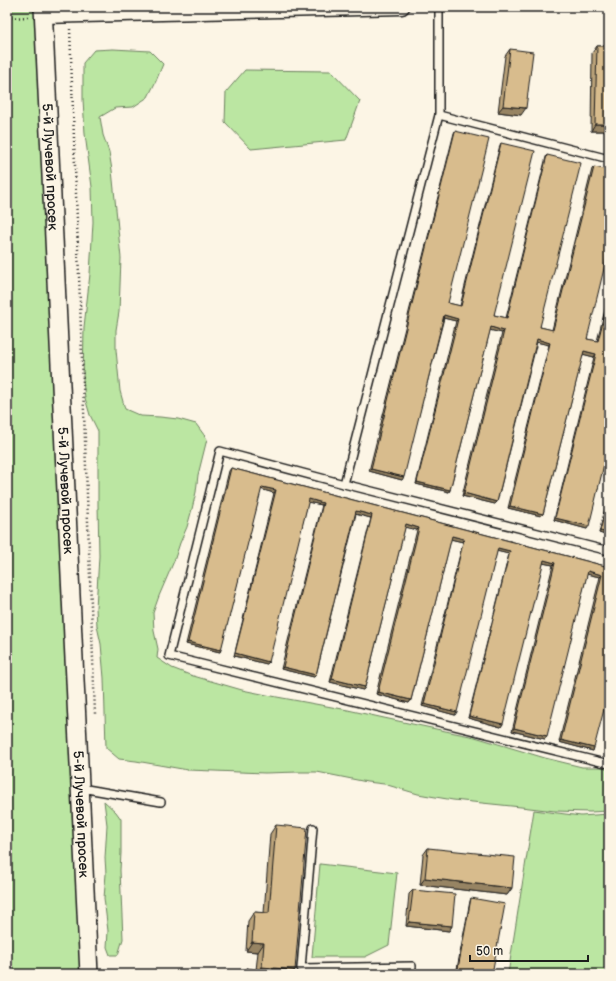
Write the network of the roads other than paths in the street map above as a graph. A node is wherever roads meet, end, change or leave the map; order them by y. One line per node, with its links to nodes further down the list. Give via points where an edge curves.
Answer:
1 (402, 7): 3 (street, via 70,15)
2 (439, 7): 4 (lane)
3 (43, 11): 9 (street, 5-й Лучевой просек)
4 (439, 115): 5 (lane); 6 (lane)
5 (609, 159)
6 (344, 484): 7 (lane); 8 (lane, via 220,452 170,656)
7 (609, 551)
8 (609, 764)
9 (81, 788): 10 (lane); 12 (street, 5-й Лучевой просек)
10 (161, 802)
11 (313, 828): 13 (lane, via 301,968 412,966)
12 (90, 974)
13 (411, 974)

